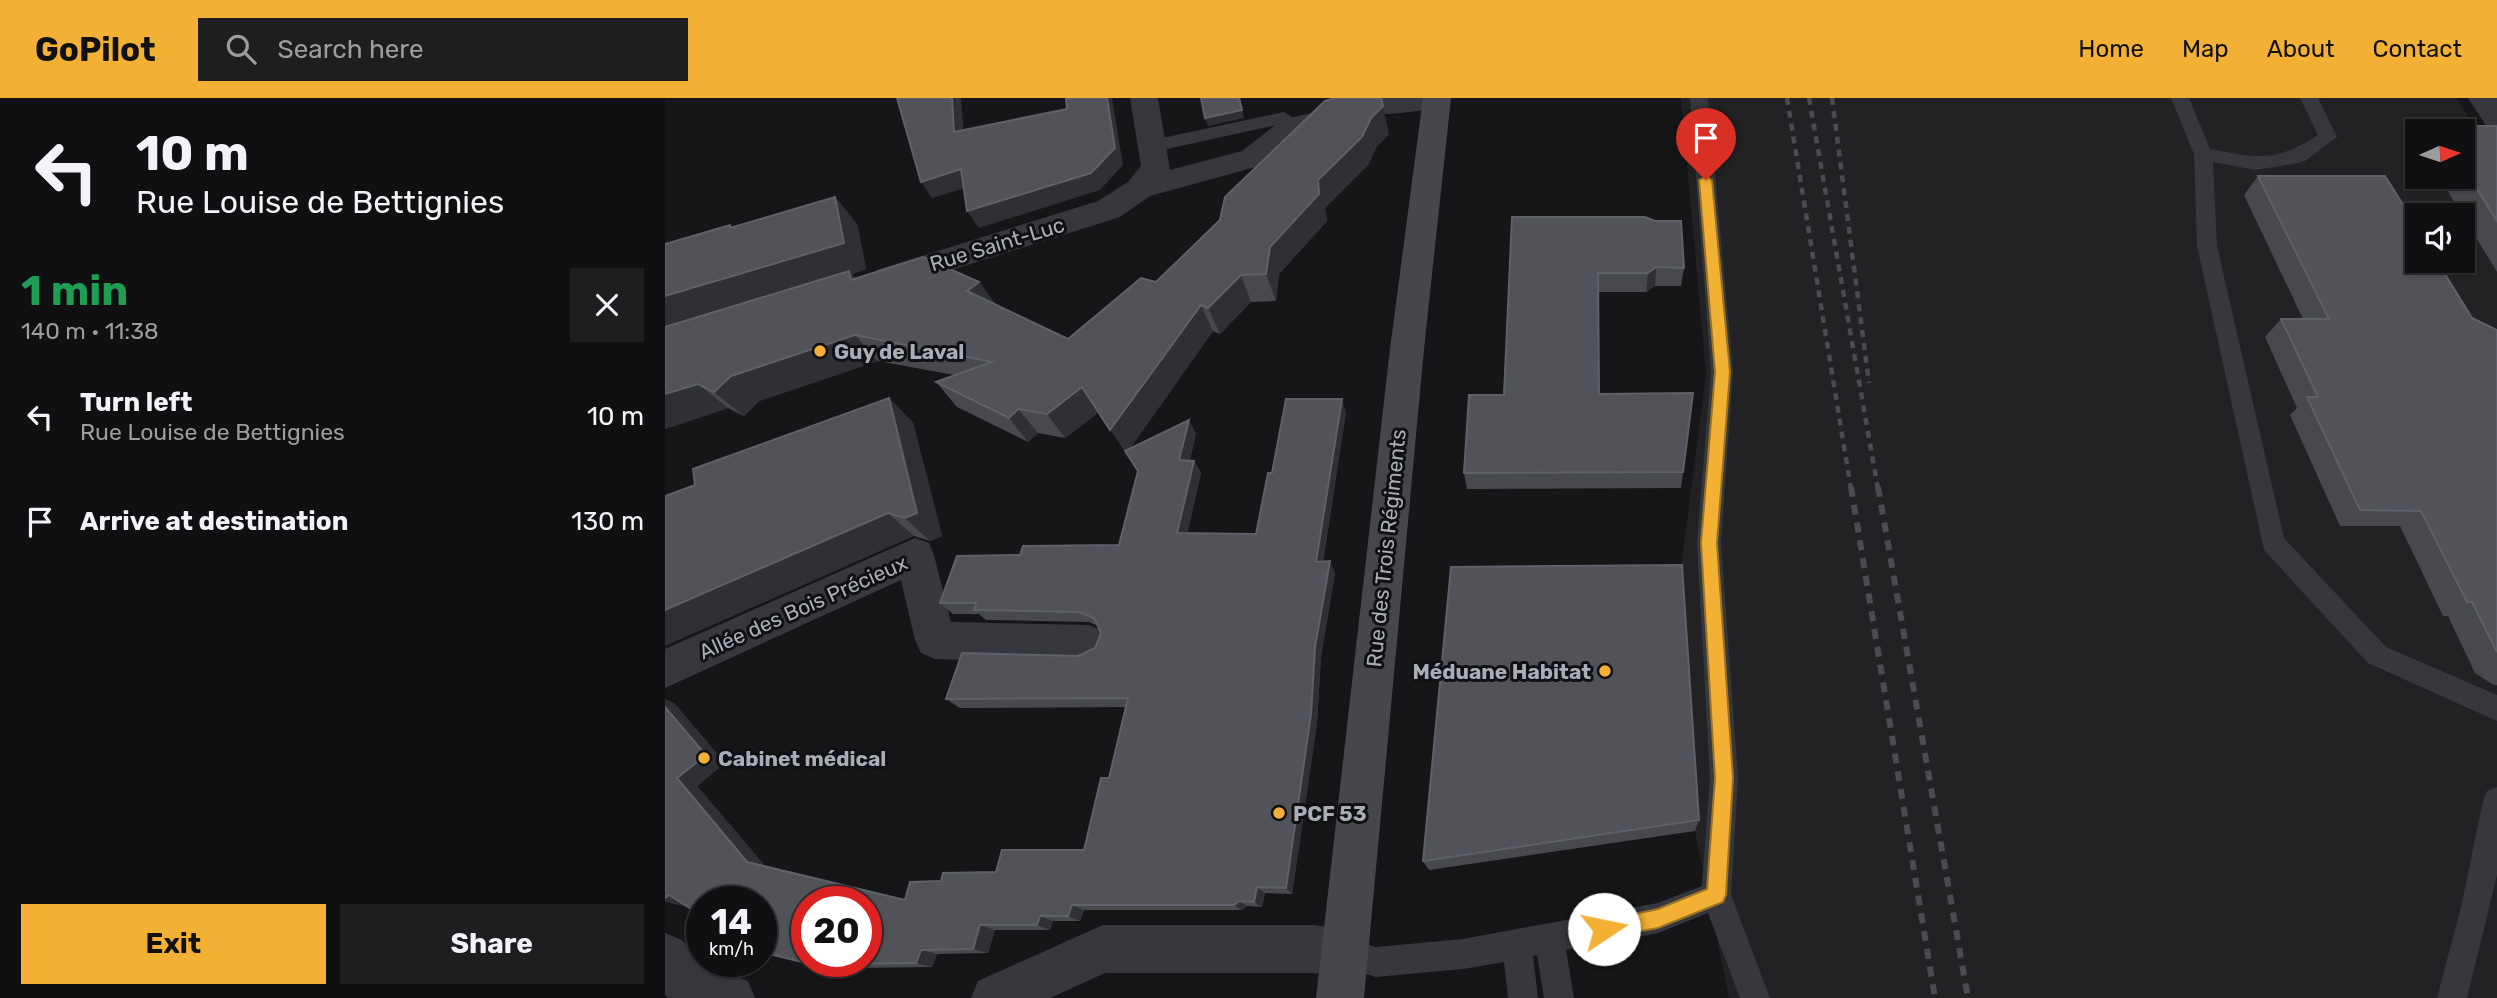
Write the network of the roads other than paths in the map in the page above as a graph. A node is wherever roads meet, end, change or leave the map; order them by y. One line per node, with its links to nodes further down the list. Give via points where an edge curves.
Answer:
1 (1144, 98): 12 (street)
2 (1699, 98): 18 (lane, via 1723,372 1709,543 1724,778)
3 (2180, 98): 11 (lane)
4 (2309, 98): 11 (lane, via 2328,137 2298,156 2255,164)
5 (2482, 98): 10 (street)
6 (1437, 99): 7 (street); 22 (main road, Rue des Trois Régiments)
7 (1379, 107)
8 (1335, 116): 12 (street, Rue Saint-Luc, via 1292,127 1252,158)
9 (1284, 118): 12 (lane)
10 (2497, 120)
11 (2203, 154): 16 (lane, via 2207,246 2273,543 2377,654)
12 (1149, 168): 13 (street, Rue Saint-Luc, via 1109,209)
13 (861, 286)
14 (1089, 644): 15 (street, Allée des Bois Précieux, via 935,640 915,555)
15 (665, 669)
16 (2497, 708)
17 (2497, 801): 28 (lane)
18 (1716, 895): 19 (lane, via 1658,918); 27 (lane)
19 (1549, 939): 20 (lane); 26 (lane)
20 (1517, 945): 22 (lane, via 1376,962); 25 (lane)
21 (665, 957): 23 (street, via 688,985)
22 (1341, 975): 24 (street, via 1312,949 1103,949)
23 (731, 998)
24 (995, 998)
25 (1523, 998)
26 (1559, 998)
27 (1755, 998)
28 (2452, 998)

